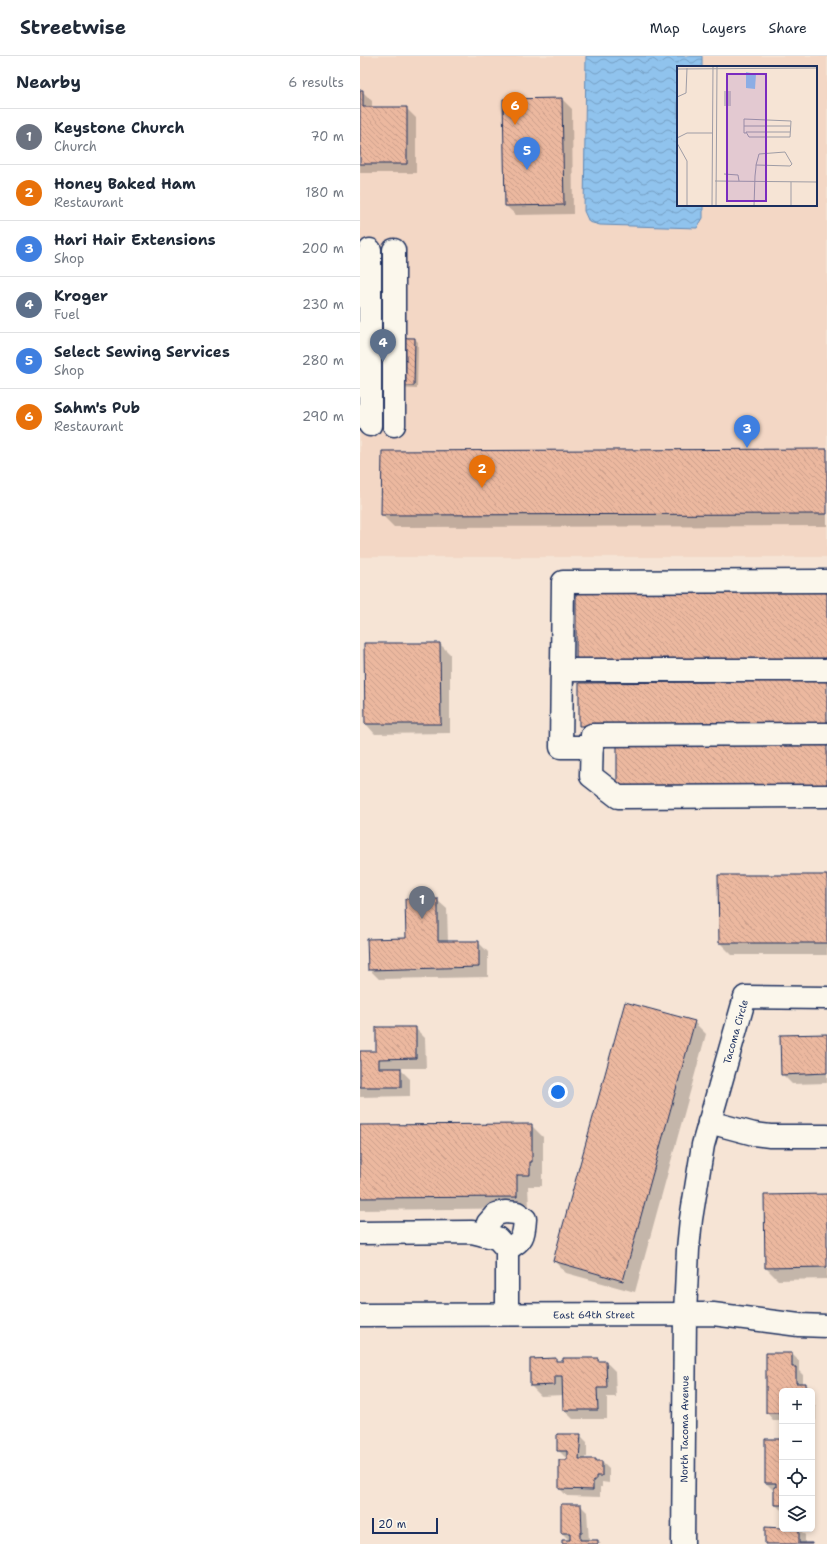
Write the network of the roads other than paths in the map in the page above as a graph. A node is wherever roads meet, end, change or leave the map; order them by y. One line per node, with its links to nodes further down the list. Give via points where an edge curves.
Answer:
1 (370, 250): 3 (street)
2 (394, 250): 4 (street)
3 (370, 425)
4 (394, 425)
5 (827, 581): 6 (street, via 563,582)
6 (562, 670): 7 (street); 9 (street, via 561,747)
7 (827, 670)
8 (827, 734): 9 (street, via 592,735)
9 (592, 747): 10 (street, via 591,776 618,797)
10 (827, 796)
11 (827, 998): 12 (street, Tacoma Circle, via 745,997)
12 (709, 1122): 13 (street, via 770,1136); 18 (street, Tacoma Circle, via 691,1219)
13 (827, 1136)
14 (360, 1233): 15 (street, via 472,1232)
15 (484, 1235): 16 (street, via 497,1238); 16 (street, via 488,1223 496,1214 517,1213 525,1219 524,1234 517,1244)
16 (507, 1249): 17 (street)
17 (507, 1314): 18 (street, East 64th Street); 19 (street, East 64th Street)
18 (685, 1314): 20 (street, East 64th Street, via 713,1314); 21 (street, North Tacoma Avenue)
19 (360, 1315)
20 (827, 1326)
21 (683, 1544)

